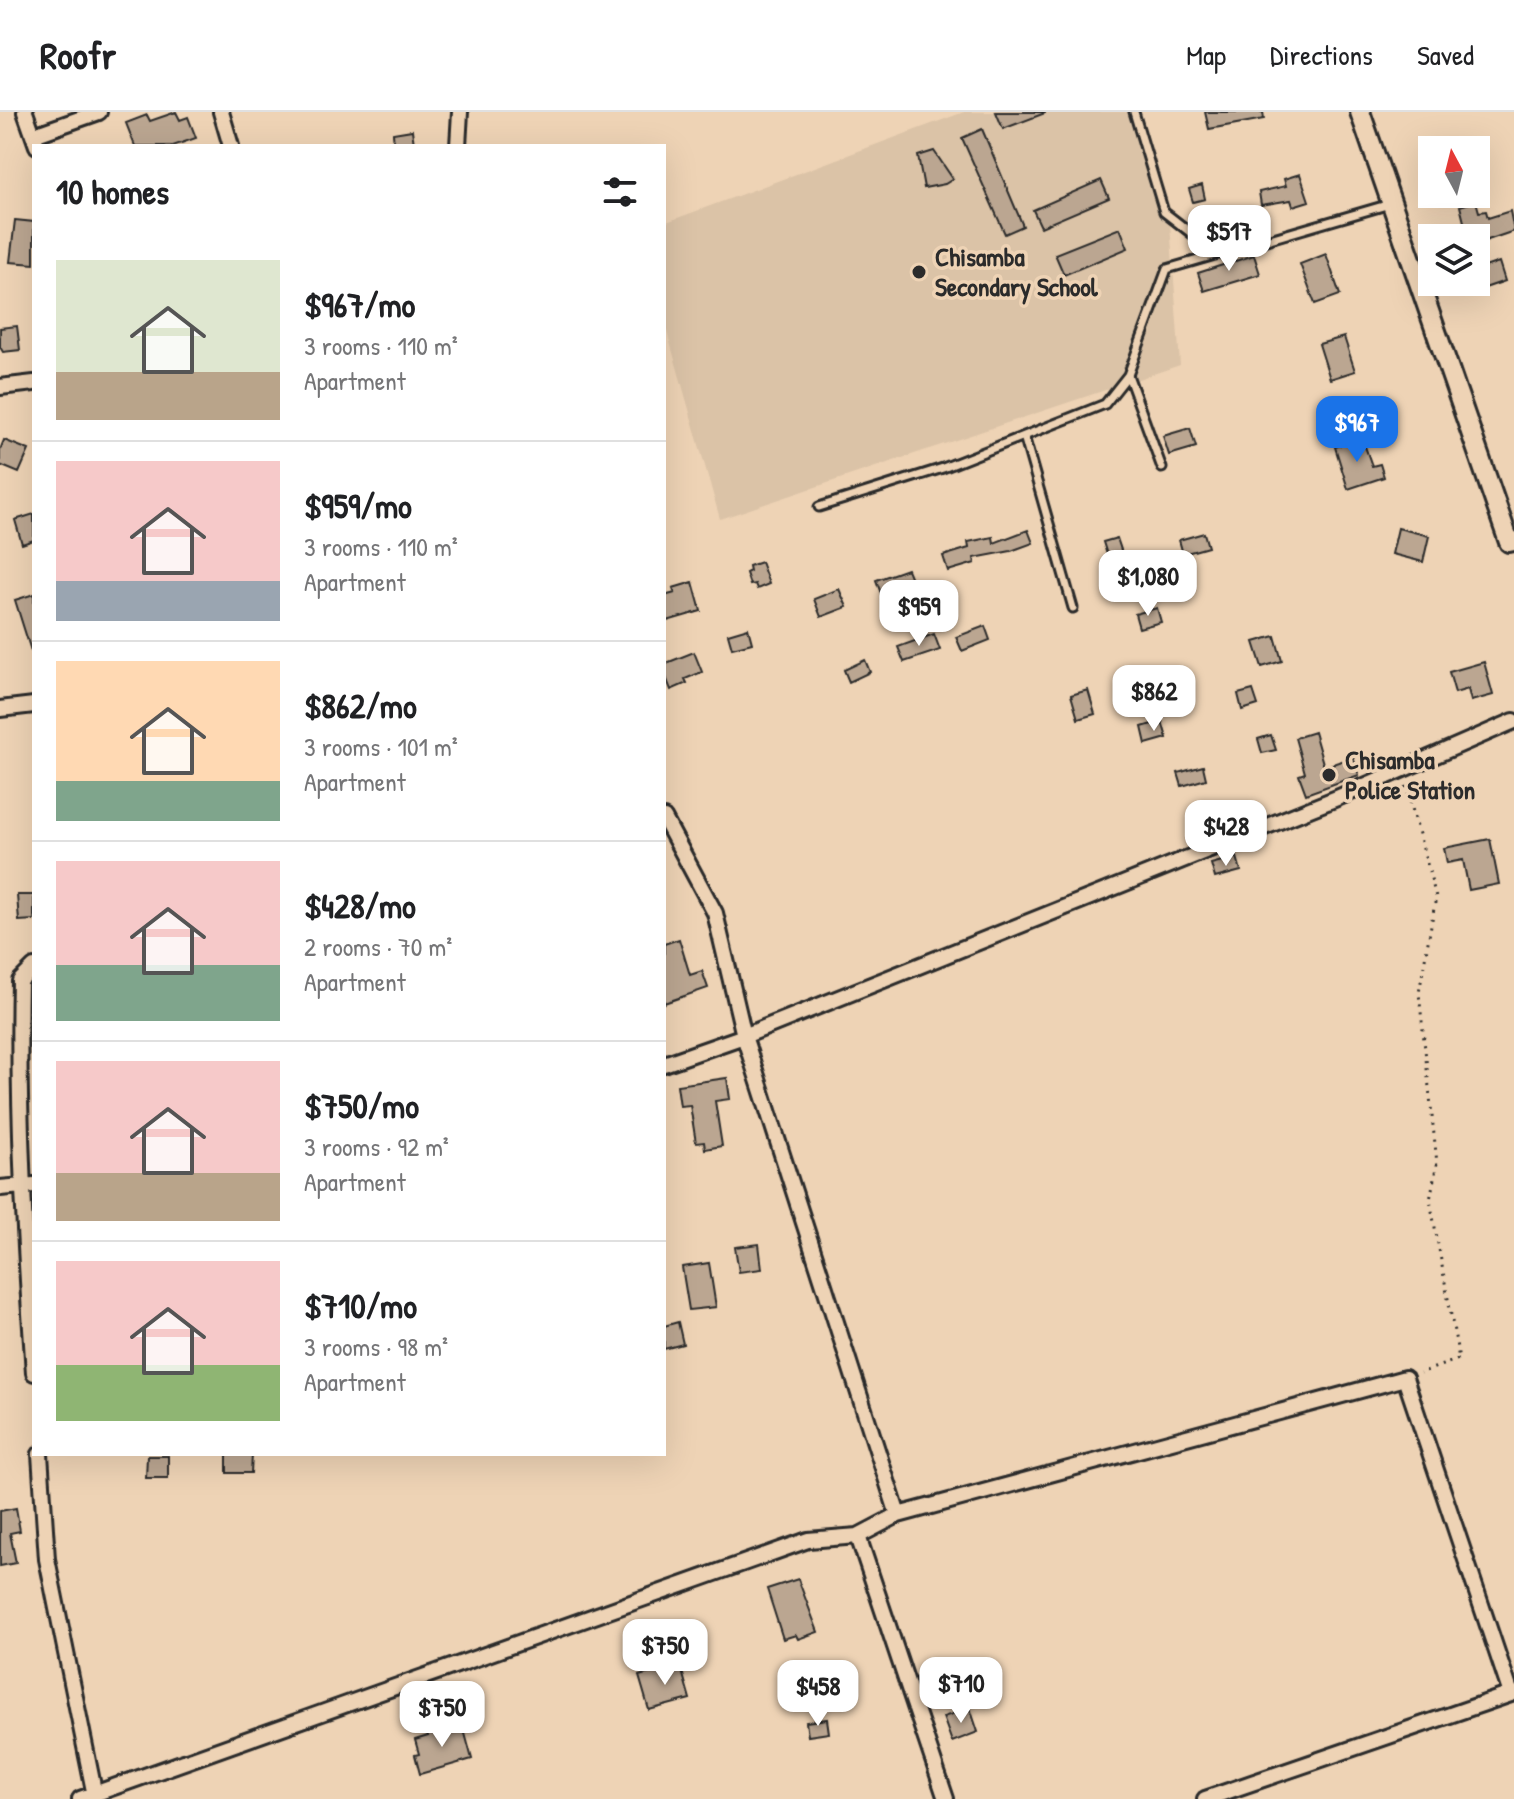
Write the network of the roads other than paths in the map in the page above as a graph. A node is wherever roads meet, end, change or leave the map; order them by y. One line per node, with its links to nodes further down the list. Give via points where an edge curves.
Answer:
1 (25, 112): 7 (street)
2 (99, 112): 7 (street)
3 (221, 112): 8 (street)
4 (460, 112): 9 (street)
5 (1134, 112): 11 (lane, via 1164,212)
6 (1360, 112): 10 (main road)
7 (36, 140)
8 (230, 144)
9 (458, 144)
10 (1392, 204): 11 (lane); 18 (main road)
11 (1218, 254): 12 (lane, via 1167,269)
12 (1128, 375): 15 (lane, via 1105,404); 16 (lane)
13 (32, 383): 14 (street)
14 (0, 387)
15 (1024, 436): 17 (lane); 19 (lane)
16 (1162, 468)
17 (819, 507)
18 (1512, 546)
19 (1073, 608)
20 (32, 705): 21 (street)
21 (0, 709)
22 (1514, 721): 25 (street)
23 (666, 822): 25 (street, via 715,913)
24 (32, 969): 27 (street, via 20,981)
25 (744, 1036): 26 (street); 32 (street)
26 (666, 1063)
27 (27, 1068): 28 (street)
28 (28, 1186): 29 (street); 30 (street)
29 (0, 1188)
30 (32, 1311)
31 (40, 1456): 35 (street, via 47,1559)
32 (898, 1515): 33 (street); 34 (street, via 1405,1378)
33 (858, 1536): 35 (street, via 808,1540); 36 (street)
34 (1512, 1694): 37 (street)
35 (88, 1797)
36 (946, 1799)
37 (1205, 1799)

